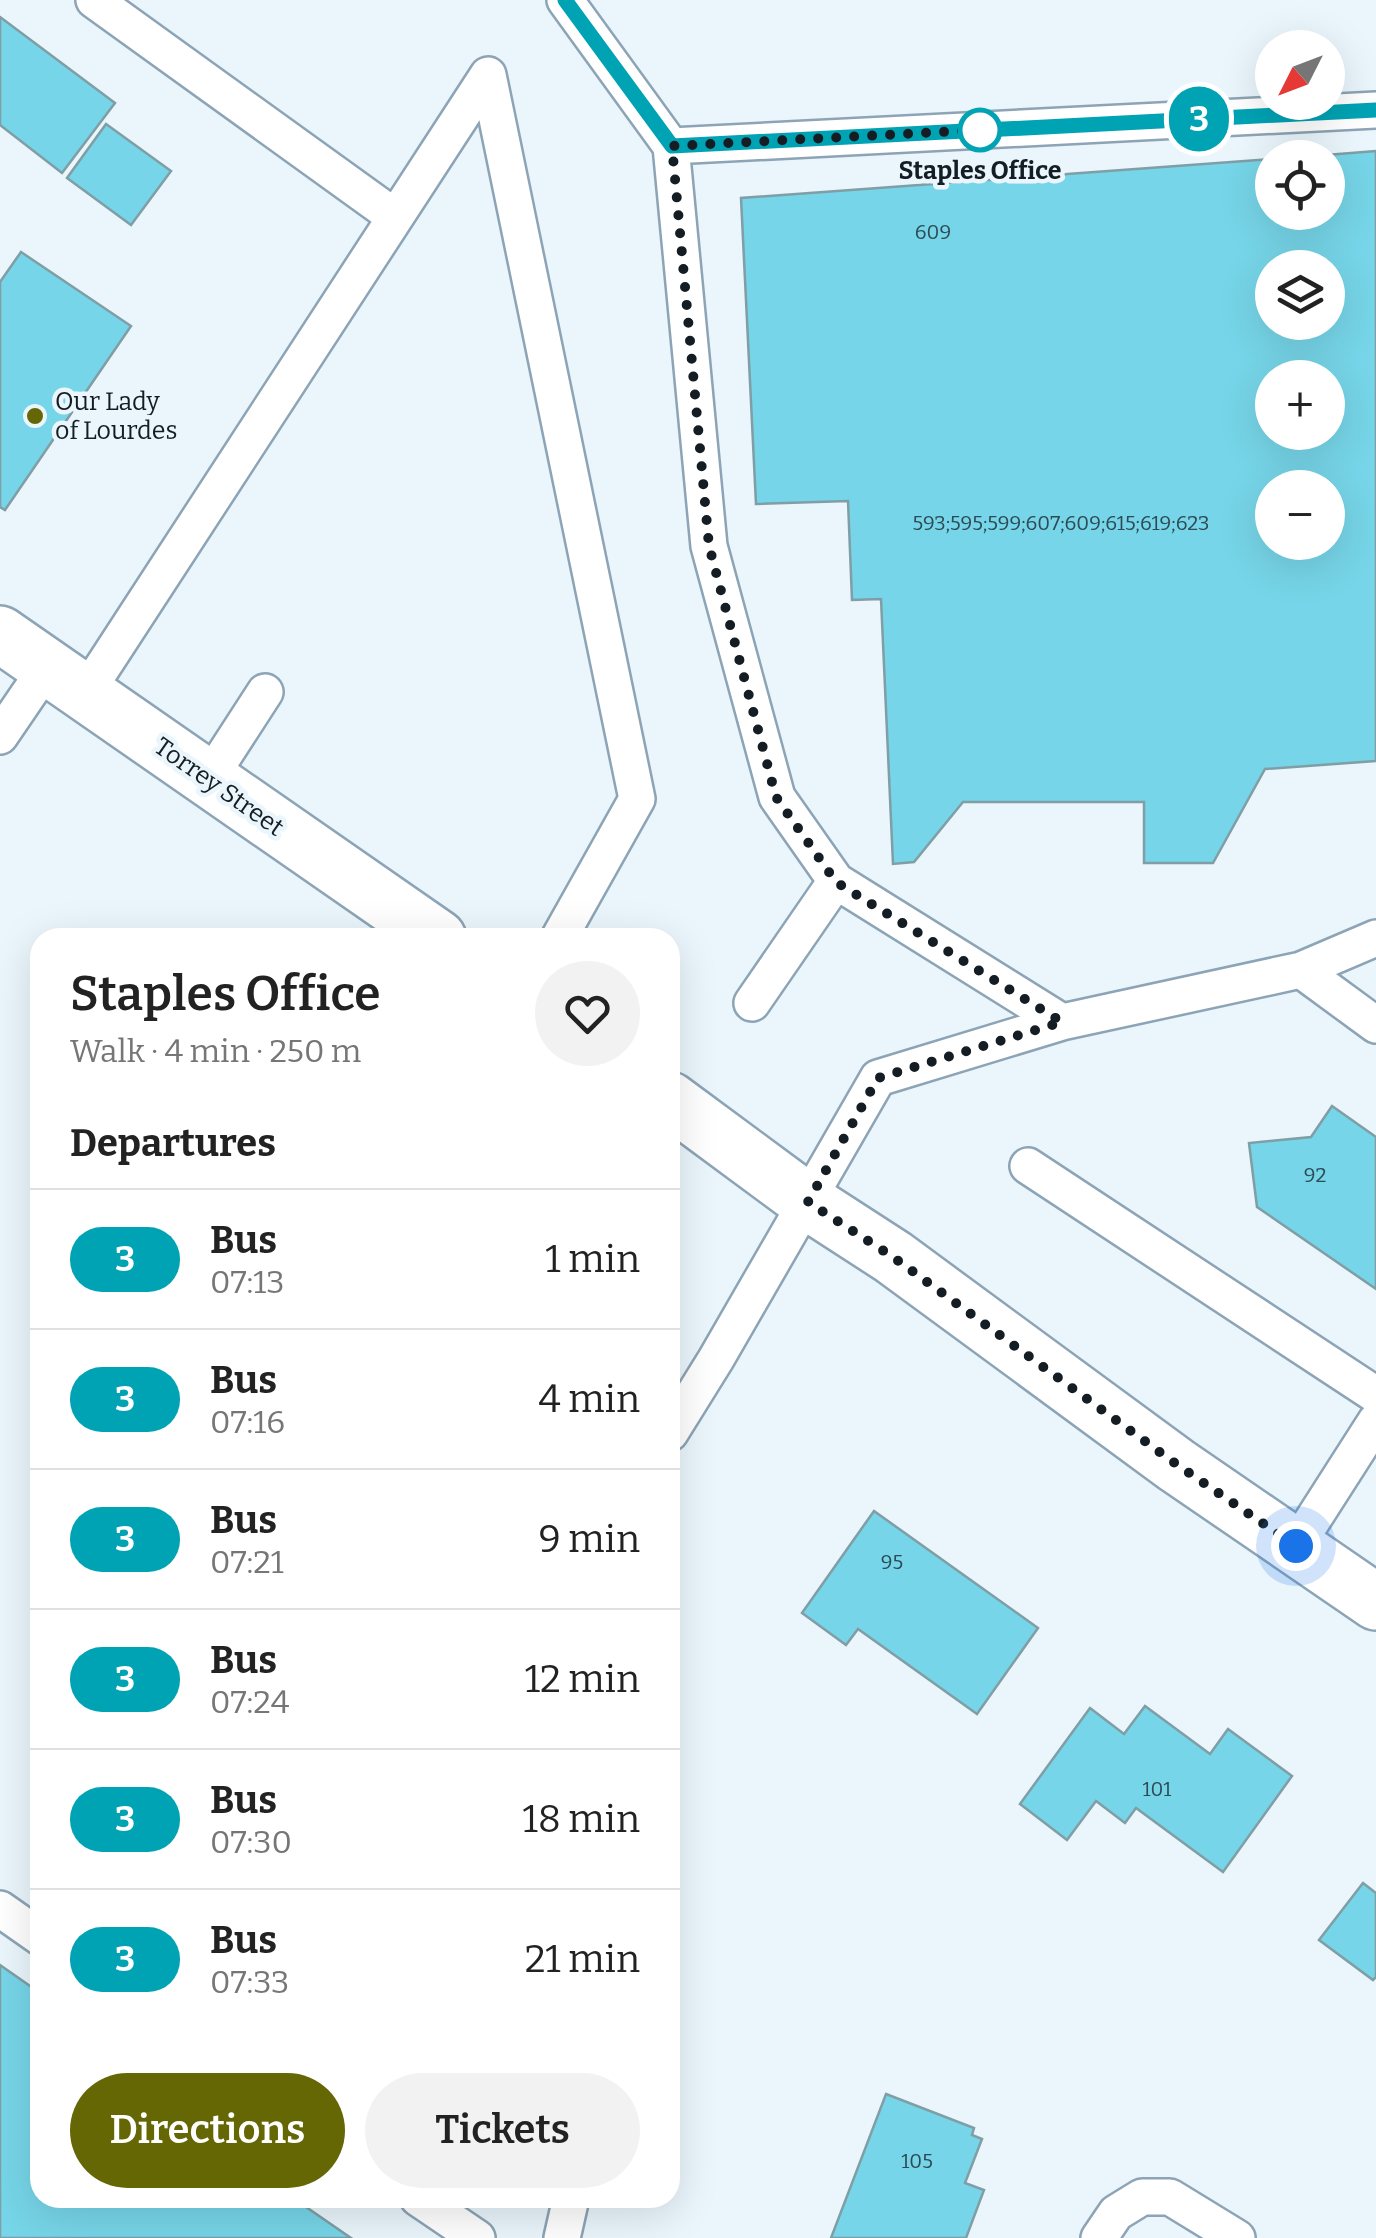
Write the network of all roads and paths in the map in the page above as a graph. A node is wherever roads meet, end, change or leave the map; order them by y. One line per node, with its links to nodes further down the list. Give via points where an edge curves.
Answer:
1 (94, 0): 5 (lane)
2 (565, 0): 4 (lane)
3 (1376, 110): 4 (lane)
4 (672, 146): 11 (lane, via 709,546 776,797)
5 (395, 218): 7 (lane); 13 (lane, via 488,75 637,799)
6 (0, 634): 7 (main road, Torrey Street)
7 (66, 680): 9 (lane); 10 (main road, Torrey Street)
8 (265, 692): 10 (lane)
9 (0, 736)
10 (208, 780): 12 (main road, Torrey Street)
11 (836, 882): 16 (lane); 17 (lane)
12 (423, 928)
13 (565, 928)
14 (1376, 938): 15 (lane)
15 (1301, 970): 17 (lane); 18 (lane)
16 (752, 1003)
17 (1062, 1022): 21 (lane, via 878,1078)
18 (1376, 1026)
19 (680, 1107): 21 (main road)
20 (1028, 1166): 22 (lane)
21 (808, 1202): 23 (lane); 25 (main road)
22 (1376, 1396)
23 (680, 1417)
24 (1376, 1422): 25 (lane)
25 (1296, 1546): 26 (main road)
26 (1376, 1602)
27 (0, 1909): 28 (lane)
28 (30, 1930)
29 (433, 2208): 31 (lane)
30 (570, 2208): 32 (lane)
31 (477, 2238)
32 (562, 2238)
33 (1099, 2238): 34 (lane, via 1116,2214 1142,2197 1170,2197)
34 (1237, 2238)

